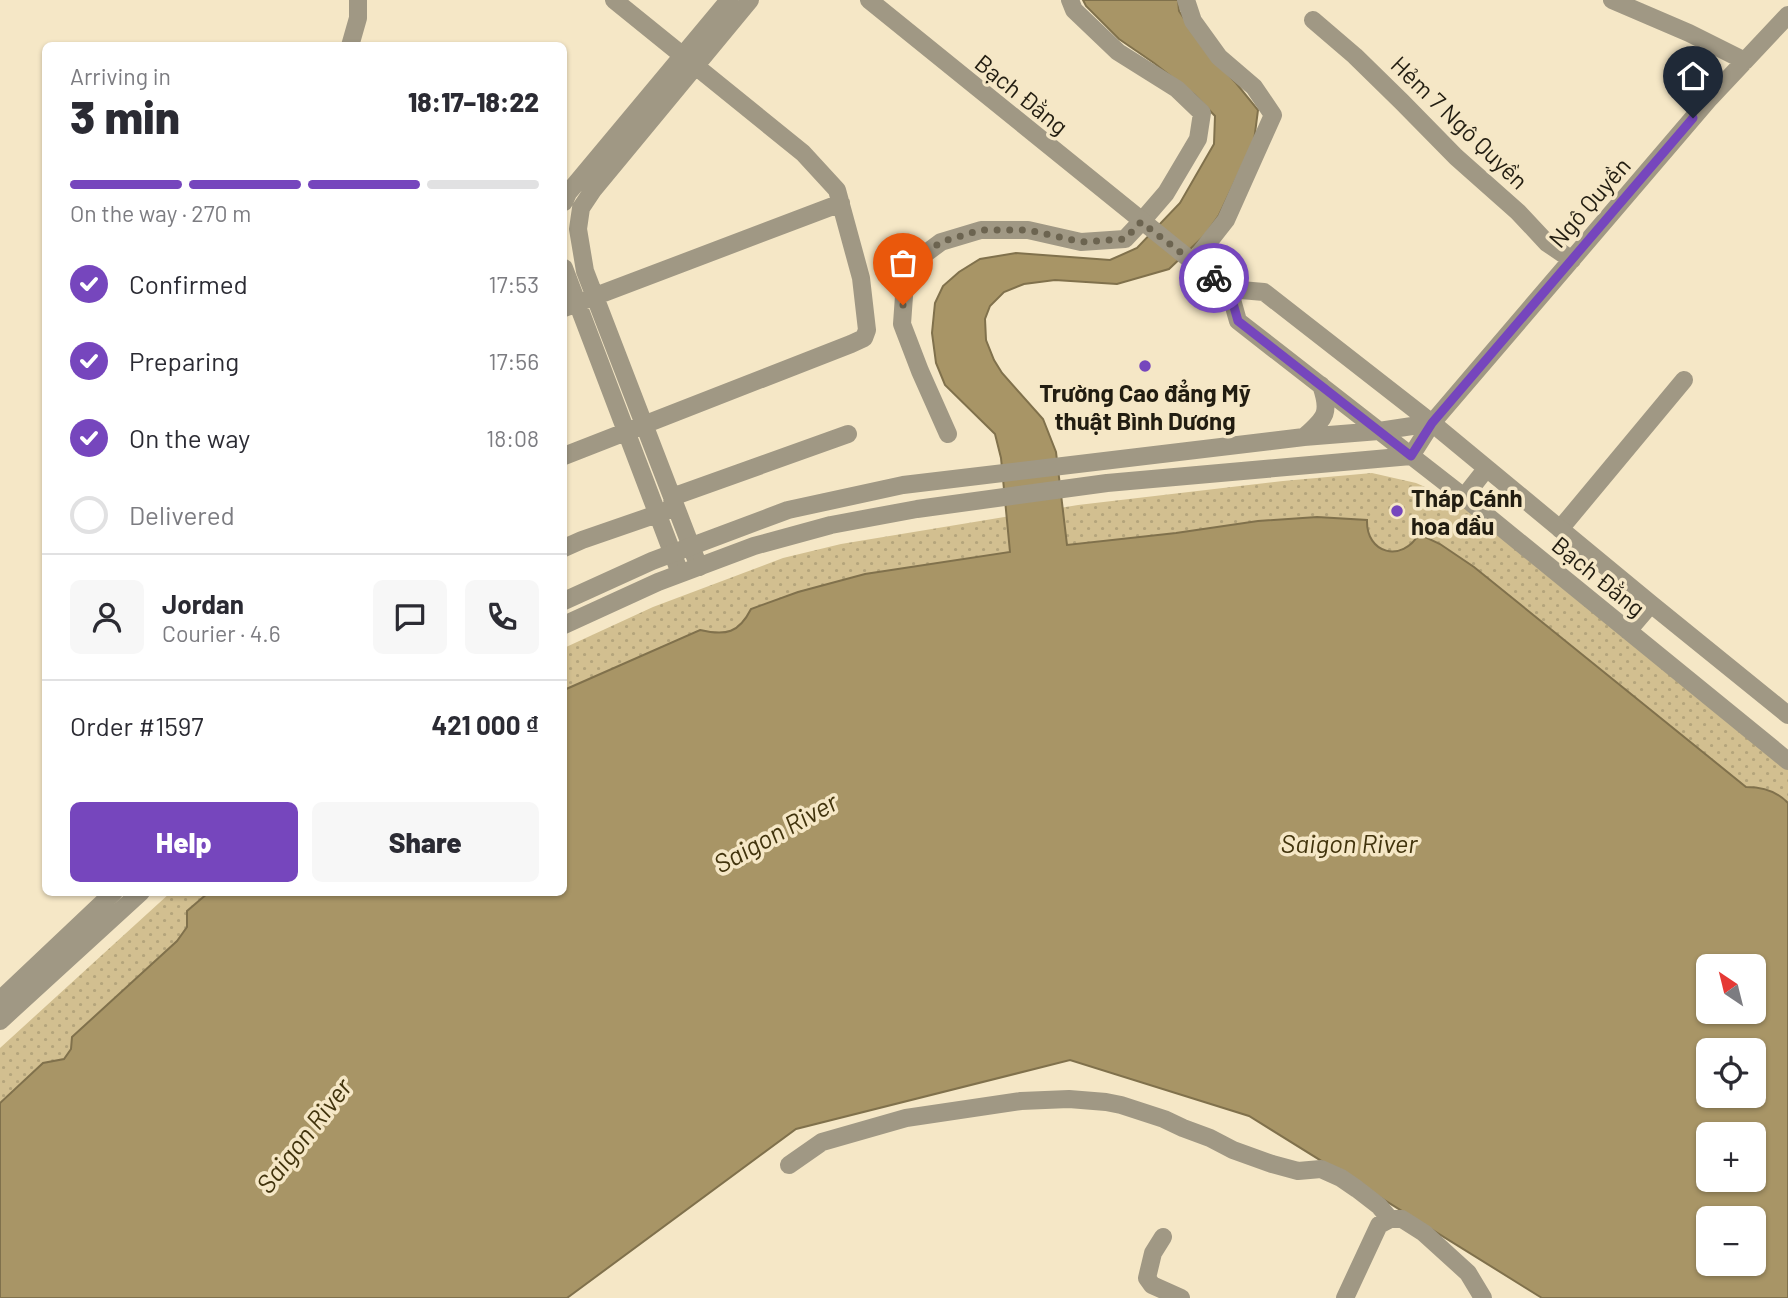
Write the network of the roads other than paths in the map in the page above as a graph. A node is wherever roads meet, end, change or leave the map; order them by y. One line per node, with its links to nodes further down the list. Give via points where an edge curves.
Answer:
1 (358, 0): 11 (street)
2 (614, 0): 12 (street)
3 (729, 0): 12 (street)
4 (750, 0): 12 (street)
5 (869, 0): 16 (street, Bạch Đằng)
6 (1070, 0): 16 (street, via 1074,10 1118,52 1177,89 1202,113 1198,139)
7 (1186, 0): 18 (street, via 1193,21 1219,57 1254,87 1273,115 1226,220)
8 (1612, 0): 13 (street)
9 (1788, 15): 13 (street, Ngô Quyền)
10 (1313, 20): 17 (street, Hẻm 7 Ngô Quyền, via 1547,243)
11 (351, 42)
12 (689, 60): 14 (street); 15 (street, via 803,153 837,190); 21 (street, via 581,208 578,229 585,271)
13 (1745, 61): 17 (street, Ngô Quyền)
14 (567, 195)
15 (841, 203): 21 (street); 26 (street, via 861,278 864,338)
16 (1144, 223): 18 (street, Bạch Đằng); 30 (street, via 1125,239 1081,242 1028,230 981,230 941,242 906,268 902,324)
17 (1572, 260): 25 (street, Ngô Quyền)
18 (1193, 262): 20 (street)
19 (567, 287): 22 (street)
20 (1229, 289): 24 (street, Bạch Đằng, via 1238,321); 25 (street, Bạch Đằng, via 1264,292)
21 (595, 296): 22 (street); 26 (street)
22 (570, 306): 28 (street)
23 (1684, 380): 38 (street)
24 (1321, 385): 27 (street, Bạch Đằng); 31 (street, via 1327,402 1325,414)
25 (1432, 423): 27 (street); 33 (street, Ngô Quyền); 34 (street, Bạch Đằng)
26 (644, 425): 28 (street); 35 (street)
27 (1379, 431): 31 (street); 33 (street, Bạch Đằng)
28 (626, 432): 32 (street); 37 (street)
29 (848, 434): 35 (street)
30 (948, 434)
31 (1304, 437): 39 (street, via 903,485 788,510)
32 (567, 455)
33 (1411, 456): 36 (street, Bạch Đằng); 42 (street, via 1107,483 917,509 831,525)
34 (1486, 469): 36 (street); 38 (street, Bạch Đằng)
35 (672, 497): 37 (street, via 670,509); 39 (street)
36 (1465, 497): 47 (street, Bạch Đằng)
37 (657, 514): 40 (street); 41 (street)
38 (1560, 529): 45 (street, Bạch Đằng)
39 (691, 546): 41 (street); 42 (street)
40 (567, 547)
41 (673, 553): 43 (street); 44 (street)
42 (699, 566): 43 (street)
43 (680, 573): 46 (street)
44 (567, 600)
45 (1651, 604): 47 (street); 48 (street, Bạch Đằng)
46 (567, 624)
47 (1628, 631): 49 (street, Bạch Đằng)
48 (1788, 715)
49 (1788, 761)
50 (110, 896): 52 (street)
51 (137, 896): 53 (street)
52 (0, 1000)
53 (0, 1021)
54 (789, 1165): 55 (street, via 822,1142 906,1118 1021,1101 1106,1102 1164,1119 1262,1161 1298,1171 1321,1169 1357,1189)
55 (1390, 1219): 58 (street, via 1380,1225); 59 (street, via 1402,1219 1433,1240 1468,1273)
56 (1163, 1237): 57 (street, via 1147,1278)
57 (1181, 1298)
58 (1345, 1298)
59 (1483, 1298)

